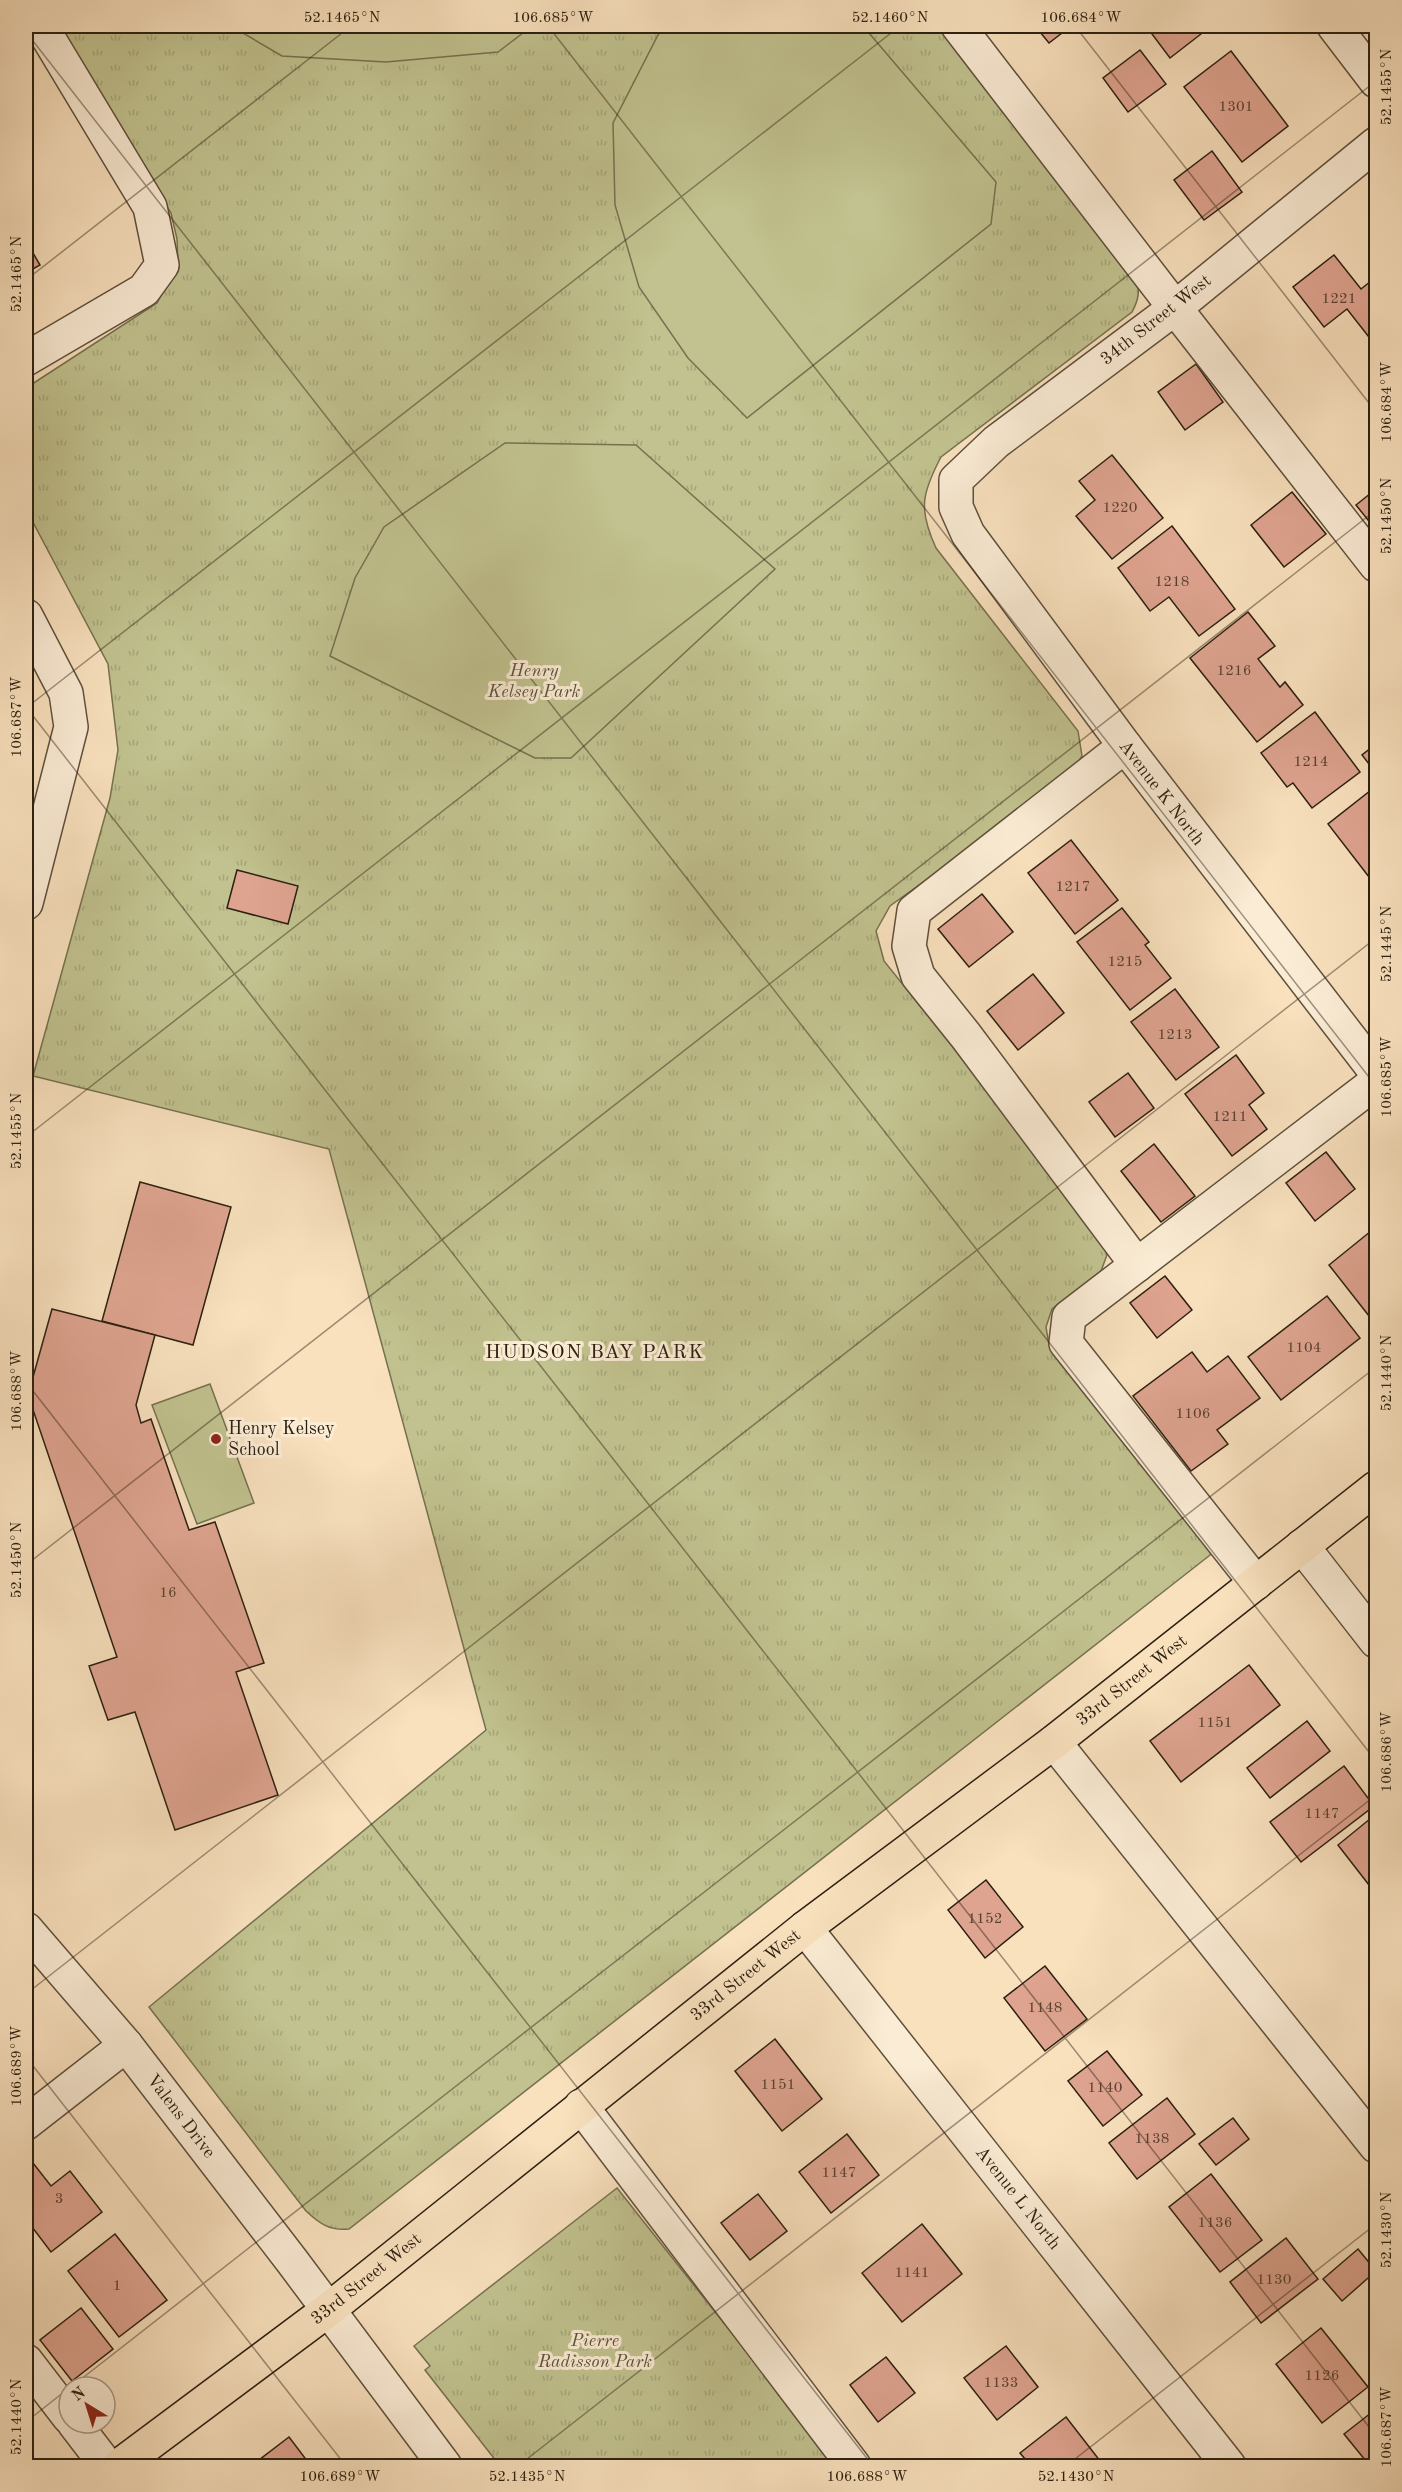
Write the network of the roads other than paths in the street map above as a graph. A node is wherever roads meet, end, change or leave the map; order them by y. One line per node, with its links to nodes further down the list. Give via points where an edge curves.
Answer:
1 (41, 26): 7 (street, via 150,207 162,265 144,290)
2 (958, 26): 6 (street)
3 (1334, 26): 4 (street)
4 (1377, 81)
5 (1377, 144): 6 (street, 34th Street West)
6 (1175, 308): 8 (street, 34th Street West, via 996,442 956,480); 9 (street)
7 (26, 360)
8 (956, 507): 11 (street, Avenue K North, via 968,534)
9 (1377, 565)
10 (26, 616): 12 (street, via 66,693 71,727)
11 (1125, 746): 13 (street, Avenue K North); 15 (street, via 914,910 909,946 918,976)
12 (26, 903)
13 (1377, 1072)
14 (1377, 1082): 15 (street)
15 (1137, 1265): 18 (street, via 1069,1317 1066,1343)
16 (1377, 1488): 17 (main road, 33rd Street West)
17 (1302, 1546): 18 (main road, 33rd Street West); 19 (street)
18 (1256, 1583): 20 (main road, 33rd Street West)
19 (1377, 1641)
20 (1054, 1742): 21 (main road, 33rd Street West); 26 (street)
21 (806, 1928): 24 (main road, 33rd Street West); 35 (street, Avenue L North)
22 (26, 1929): 23 (street, Valens Drive)
23 (126, 2045): 25 (street); 27 (street, Valens Drive)
24 (581, 2106): 27 (main road, 33rd Street West); 34 (street)
25 (26, 2123)
26 (1377, 2146)
27 (328, 2310): 32 (main road, 33rd Street West); 33 (street, Valens Drive)
28 (26, 2361): 29 (street)
29 (57, 2401)
30 (83, 2435): 31 (street)
31 (107, 2466)
32 (119, 2466)
33 (445, 2466)
34 (854, 2466)
35 (1229, 2466)

